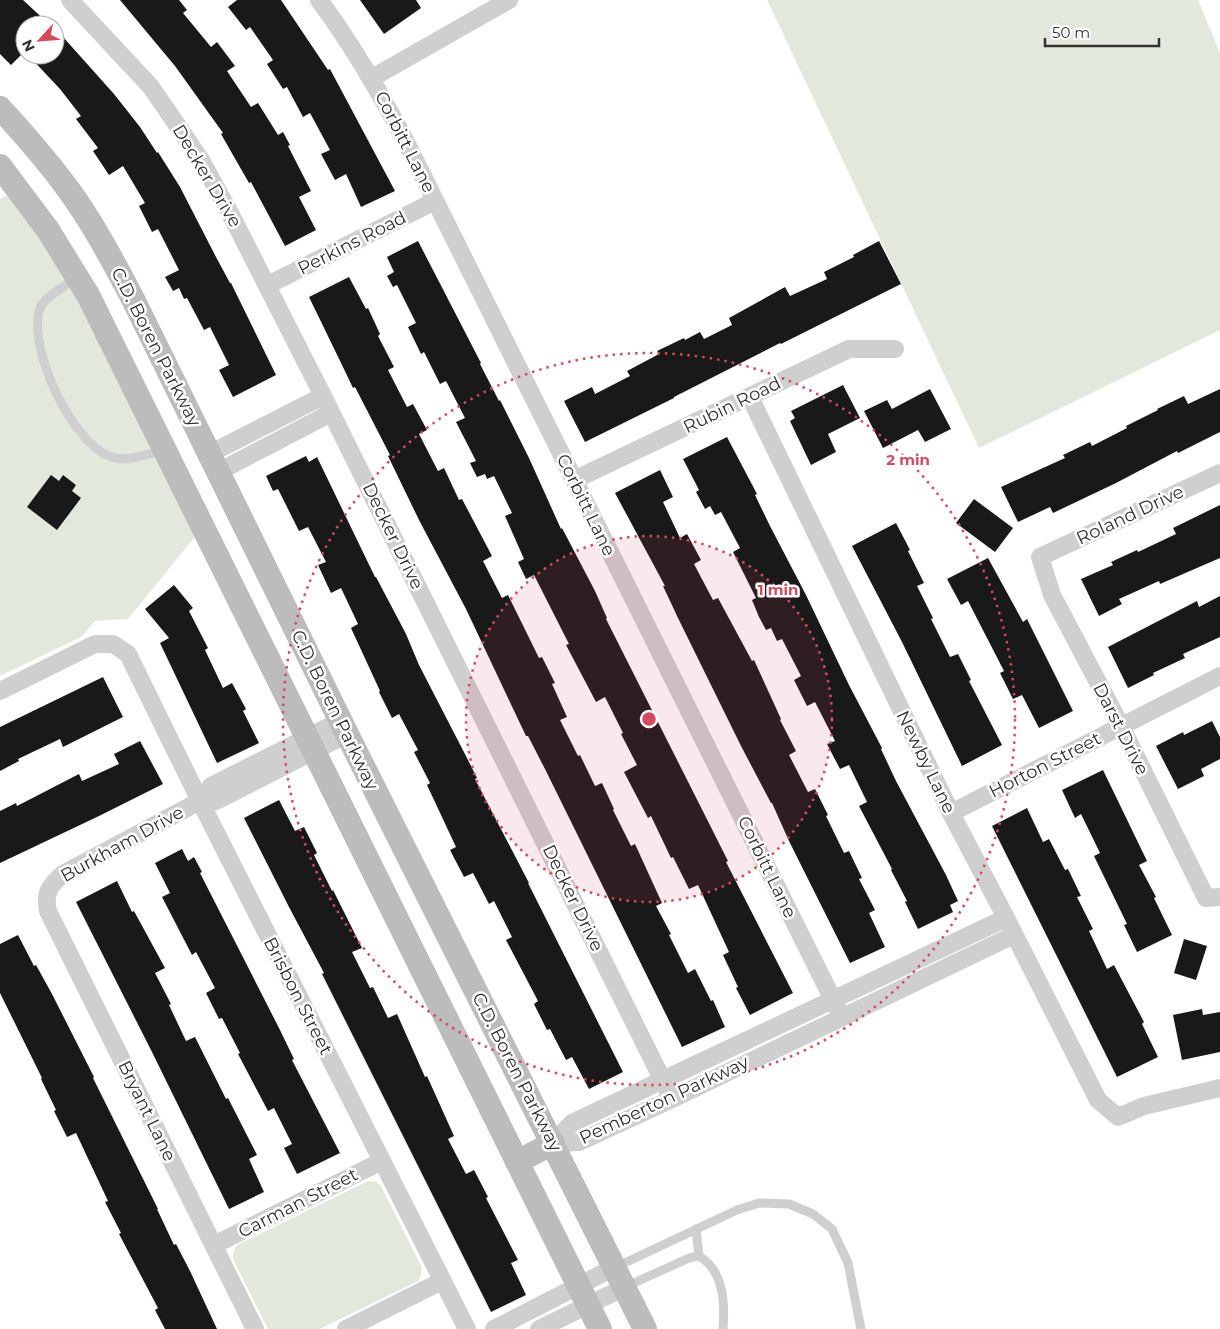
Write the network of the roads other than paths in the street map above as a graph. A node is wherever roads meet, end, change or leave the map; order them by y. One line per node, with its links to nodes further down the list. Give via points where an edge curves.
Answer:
1 (70, 0): 9 (street, Decker Drive, via 156,95 201,160)
2 (319, 0): 4 (street, Corbitt Lane)
3 (509, 0): 4 (street)
4 (372, 78): 7 (street, Corbitt Lane)
5 (0, 108): 15 (street, C.D. Boren Parkway, via 66,185 98,234)
6 (0, 166): 8 (street, C.D. Boren Parkway, via 48,230)
7 (435, 201): 9 (street, Perkins Road); 17 (street, Corbitt Lane)
8 (78, 278): 14 (street, C.D. Boren Parkway); 14 (lane, via 46,300 39,314 42,353 53,388 80,430 106,455 126,458)
9 (268, 286): 11 (street, Decker Drive)
10 (894, 349): 12 (street, Rubin Road, via 849,349)
11 (323, 396): 13 (street, Decker Drive); 15 (street)
12 (750, 397): 17 (street, Rubin Road); 25 (street, Newby Lane)
13 (331, 413): 15 (street); 32 (street, Decker Drive)
14 (165, 450): 23 (street, C.D. Boren Parkway)
15 (213, 463): 22 (street, C.D. Boren Parkway)
16 (1220, 473): 18 (street, Roland Drive)
17 (574, 480): 30 (street, Corbitt Lane)
18 (1040, 558): 21 (street, Darst Drive, via 1052,595)
19 (1220, 676): 21 (street, Horton Street)
20 (0, 691): 24 (street, Brisbon Street, via 95,644 113,644 121,648 128,654)
21 (1121, 726): 25 (street, Horton Street); 27 (street, Darst Drive)
22 (344, 727): 23 (street, Burkham Drive); 35 (street, C.D. Boren Parkway)
23 (310, 744): 24 (street, Burkham Drive, via 216,801); 37 (street, C.D. Boren Parkway)
24 (200, 802): 26 (street, Burkham Drive, via 63,874); 36 (street, Brisbon Street)
25 (951, 813): 28 (street, Newby Lane)
26 (47, 892): 39 (street, Bryant Lane, via 48,911)
27 (1213, 898)
28 (1006, 918): 29 (street, Newby Lane); 30 (street, Pemberton Parkway)
29 (1014, 935): 31 (street, Pemberton Parkway); 33 (street, Newby Lane, via 1098,1100 1118,1117 1144,1106)
30 (833, 1000): 31 (street, Corbitt Lane); 32 (street, Pemberton Parkway)
31 (841, 1016): 34 (street, Pemberton Parkway)
32 (664, 1081): 34 (street, Decker Drive); 35 (street, Pemberton Parkway, via 572,1123)
33 (1220, 1088)
34 (672, 1099): 35 (street, Pemberton Parkway, via 579,1142)
35 (553, 1144): 37 (street); 41 (street, C.D. Boren Parkway)
36 (382, 1161): 39 (street, Carman Street); 42 (street, Brisbon Street)
37 (517, 1162): 43 (street, C.D. Boren Parkway)
38 (696, 1229): 40 (lane); 41 (lane); 52 (lane, via 759,1203 789,1204 813,1214 832,1228 842,1247)
39 (214, 1245): 44 (street, Bryant Lane)
40 (699, 1256): 41 (lane); 51 (lane, via 708,1261 719,1281 723,1297)
41 (620, 1277): 43 (street); 50 (street, C.D. Boren Parkway)
42 (442, 1281): 45 (street); 46 (street, Brisbon Street)
43 (583, 1294): 47 (street); 48 (street); 49 (street, C.D. Boren Parkway)
44 (255, 1329)
45 (346, 1329)
46 (467, 1329)
47 (494, 1329)
48 (539, 1329)
49 (600, 1329)
50 (645, 1329)
51 (723, 1329)
52 (861, 1329)

